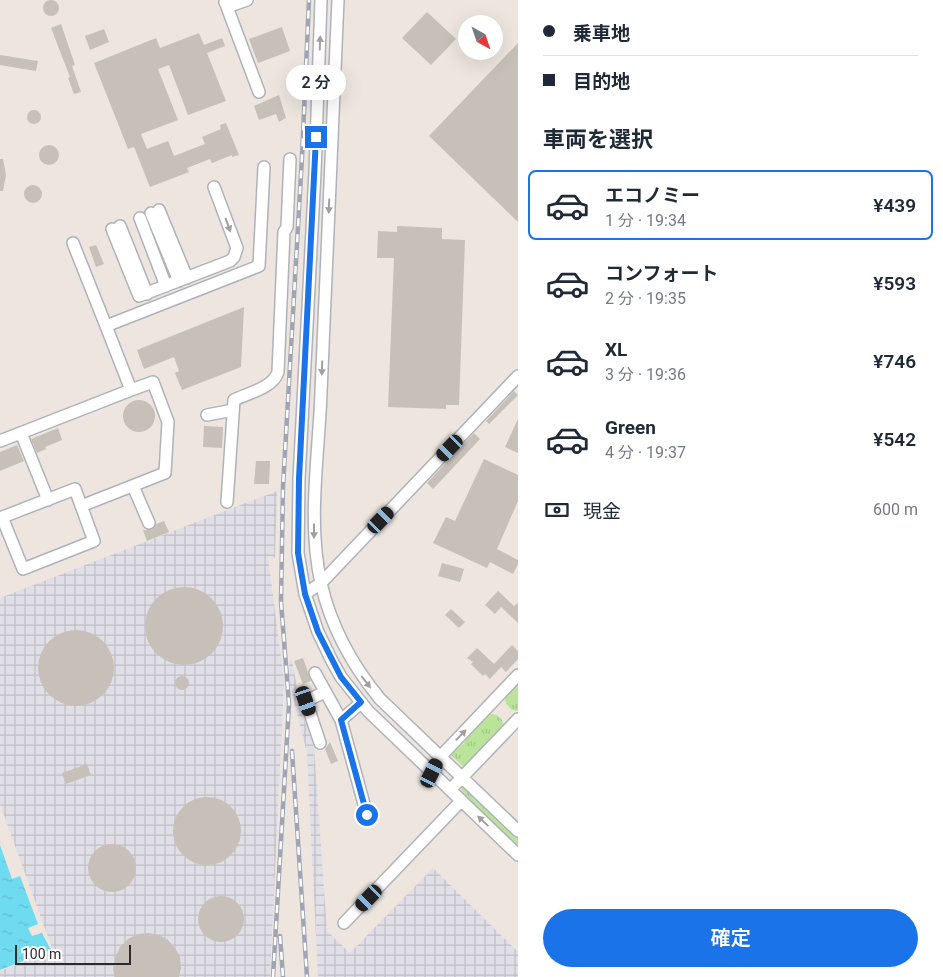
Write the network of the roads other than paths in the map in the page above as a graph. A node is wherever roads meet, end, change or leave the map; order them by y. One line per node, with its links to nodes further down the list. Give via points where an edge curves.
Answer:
1 (247, 0): 4 (street)
2 (321, 0): 8 (street, one-way to 2)
3 (338, 0): 9 (street)
4 (225, 4): 5 (street)
5 (259, 92)
6 (290, 159): 17 (street, via 278,372 271,383 234,400)
7 (264, 167): 14 (street, via 259,266)
8 (315, 172): 9 (street); 28 (street, via 299,479 298,553)
9 (330, 173): 27 (street, one-way to 27, via 313,532)
10 (214, 187): 13 (street, one-way to 13, via 237,248 234,257)
11 (136, 219): 13 (street); 13 (street); 13 (street, via 139,296)
12 (73, 244): 14 (street)
13 (166, 286)
14 (106, 326): 16 (street)
15 (518, 376): 27 (street)
16 (130, 390): 19 (street); 21 (street, via 153,382 168,422 165,473)
17 (233, 410): 18 (street); 23 (street)
18 (207, 415)
19 (21, 432): 20 (street); 22 (street)
20 (0, 441)
21 (133, 486): 24 (street); 26 (street)
22 (48, 500): 24 (street, via 75,489); 25 (street)
23 (227, 502)
24 (81, 506): 25 (street, via 94,541 23,569)
25 (1, 517)
26 (149, 522)
27 (321, 583): 28 (street); 36 (street, one-way to 36, via 333,624 363,678 380,699)
28 (305, 594): 32 (street, via 332,661)
29 (314, 673): 31 (street)
30 (518, 675): 36 (street, one-way to 30)
31 (325, 692): 34 (street); 35 (street, via 306,701)
32 (361, 702): 34 (street); 37 (street)
33 (518, 719): 38 (street)
34 (341, 720): 41 (street)
35 (320, 743)
36 (441, 756): 37 (street); 38 (street)
37 (432, 773): 39 (street)
38 (462, 777): 39 (street); 42 (street)
39 (450, 790): 40 (street)
40 (461, 801): 43 (street, one-way to 40); 44 (street)
41 (367, 815)
42 (518, 831)
43 (518, 855)
44 (344, 923)

